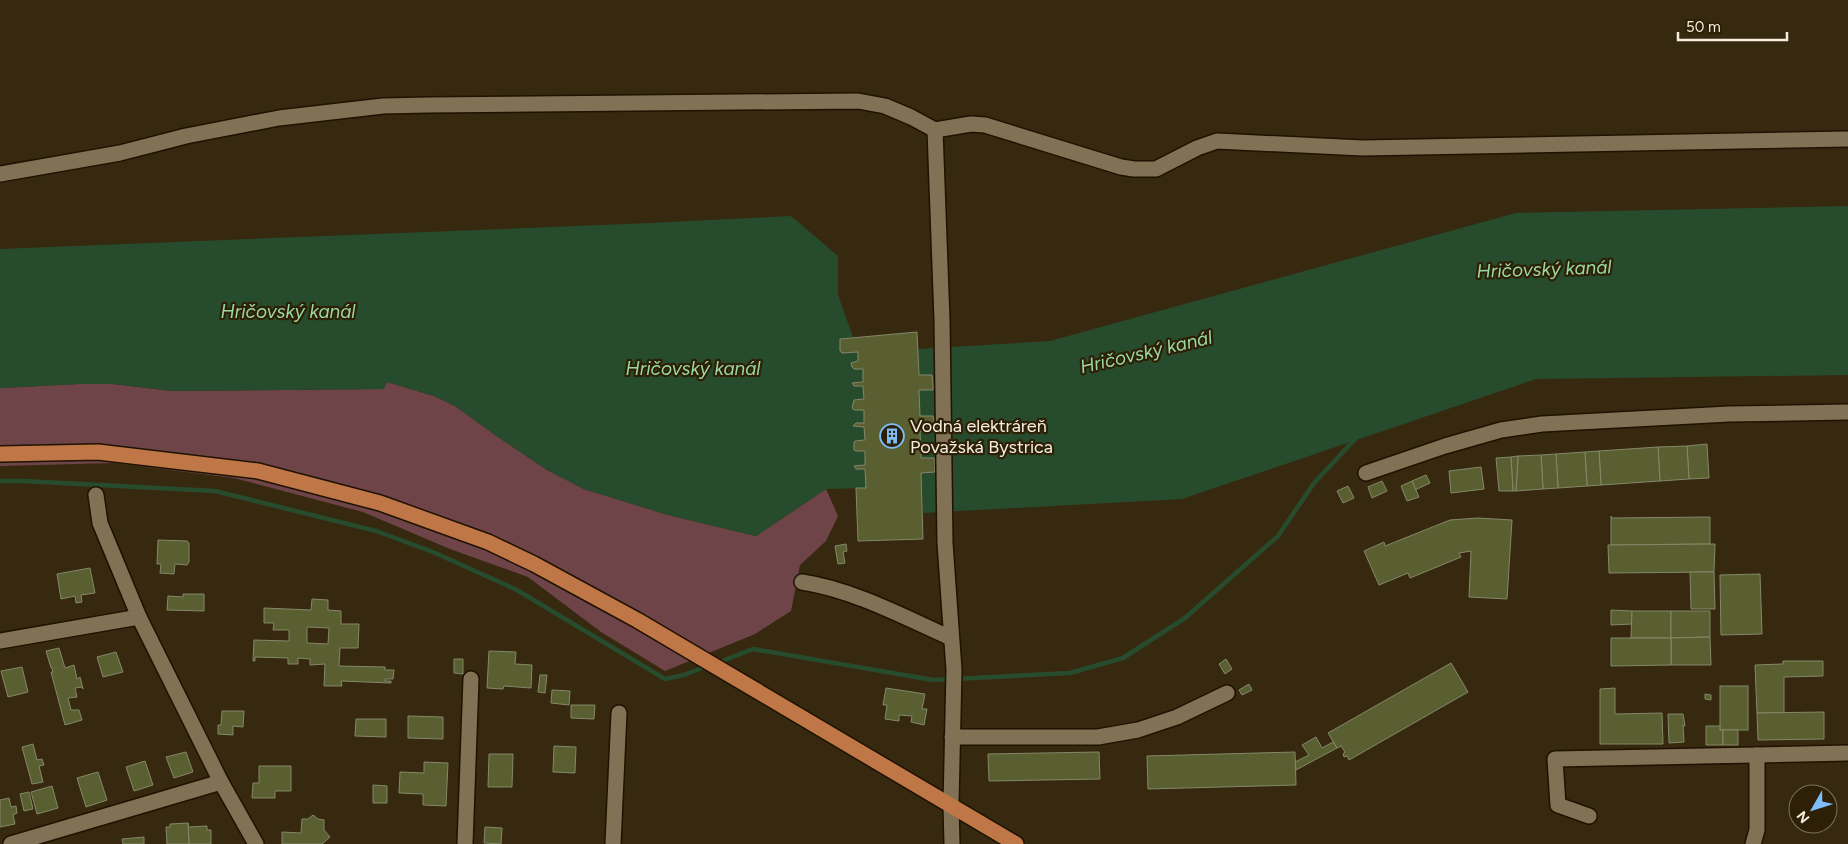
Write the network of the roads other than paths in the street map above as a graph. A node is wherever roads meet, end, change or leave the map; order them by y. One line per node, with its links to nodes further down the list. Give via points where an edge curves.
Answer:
1 (935, 130): 2 (street, via 985,125 1121,167 1145,170 1166,165 1217,141 1363,148); 3 (street, via 885,106 858,101 382,106 279,118 120,153); 10 (street, via 945,543)
2 (1848, 139)
3 (0, 174)
4 (1848, 412): 6 (street, via 1729,414 1542,424 1501,430)
5 (0, 454): 19 (main road, via 98,452 258,471 380,503 488,542 616,607)
6 (1366, 473)
7 (96, 495): 9 (street, via 100,523)
8 (802, 582): 10 (street, via 840,591)
9 (139, 617): 11 (street); 18 (street)
10 (951, 638): 15 (street, via 954,670)
11 (0, 640)
12 (470, 679): 23 (street)
13 (1227, 693): 15 (street, via 1177,717 1138,730 1098,736)
14 (619, 713): 24 (street)
15 (952, 737): 19 (street)
16 (1848, 753): 17 (street)
17 (1756, 755): 20 (street, via 1555,760 1558,805); 27 (street, via 1757,830)
18 (221, 782): 21 (street); 22 (street)
19 (951, 805): 25 (street); 26 (main road)
20 (1589, 816)
21 (11, 844)
22 (256, 844)
23 (465, 844)
24 (613, 844)
25 (952, 844)
26 (1016, 844)
27 (1753, 844)

